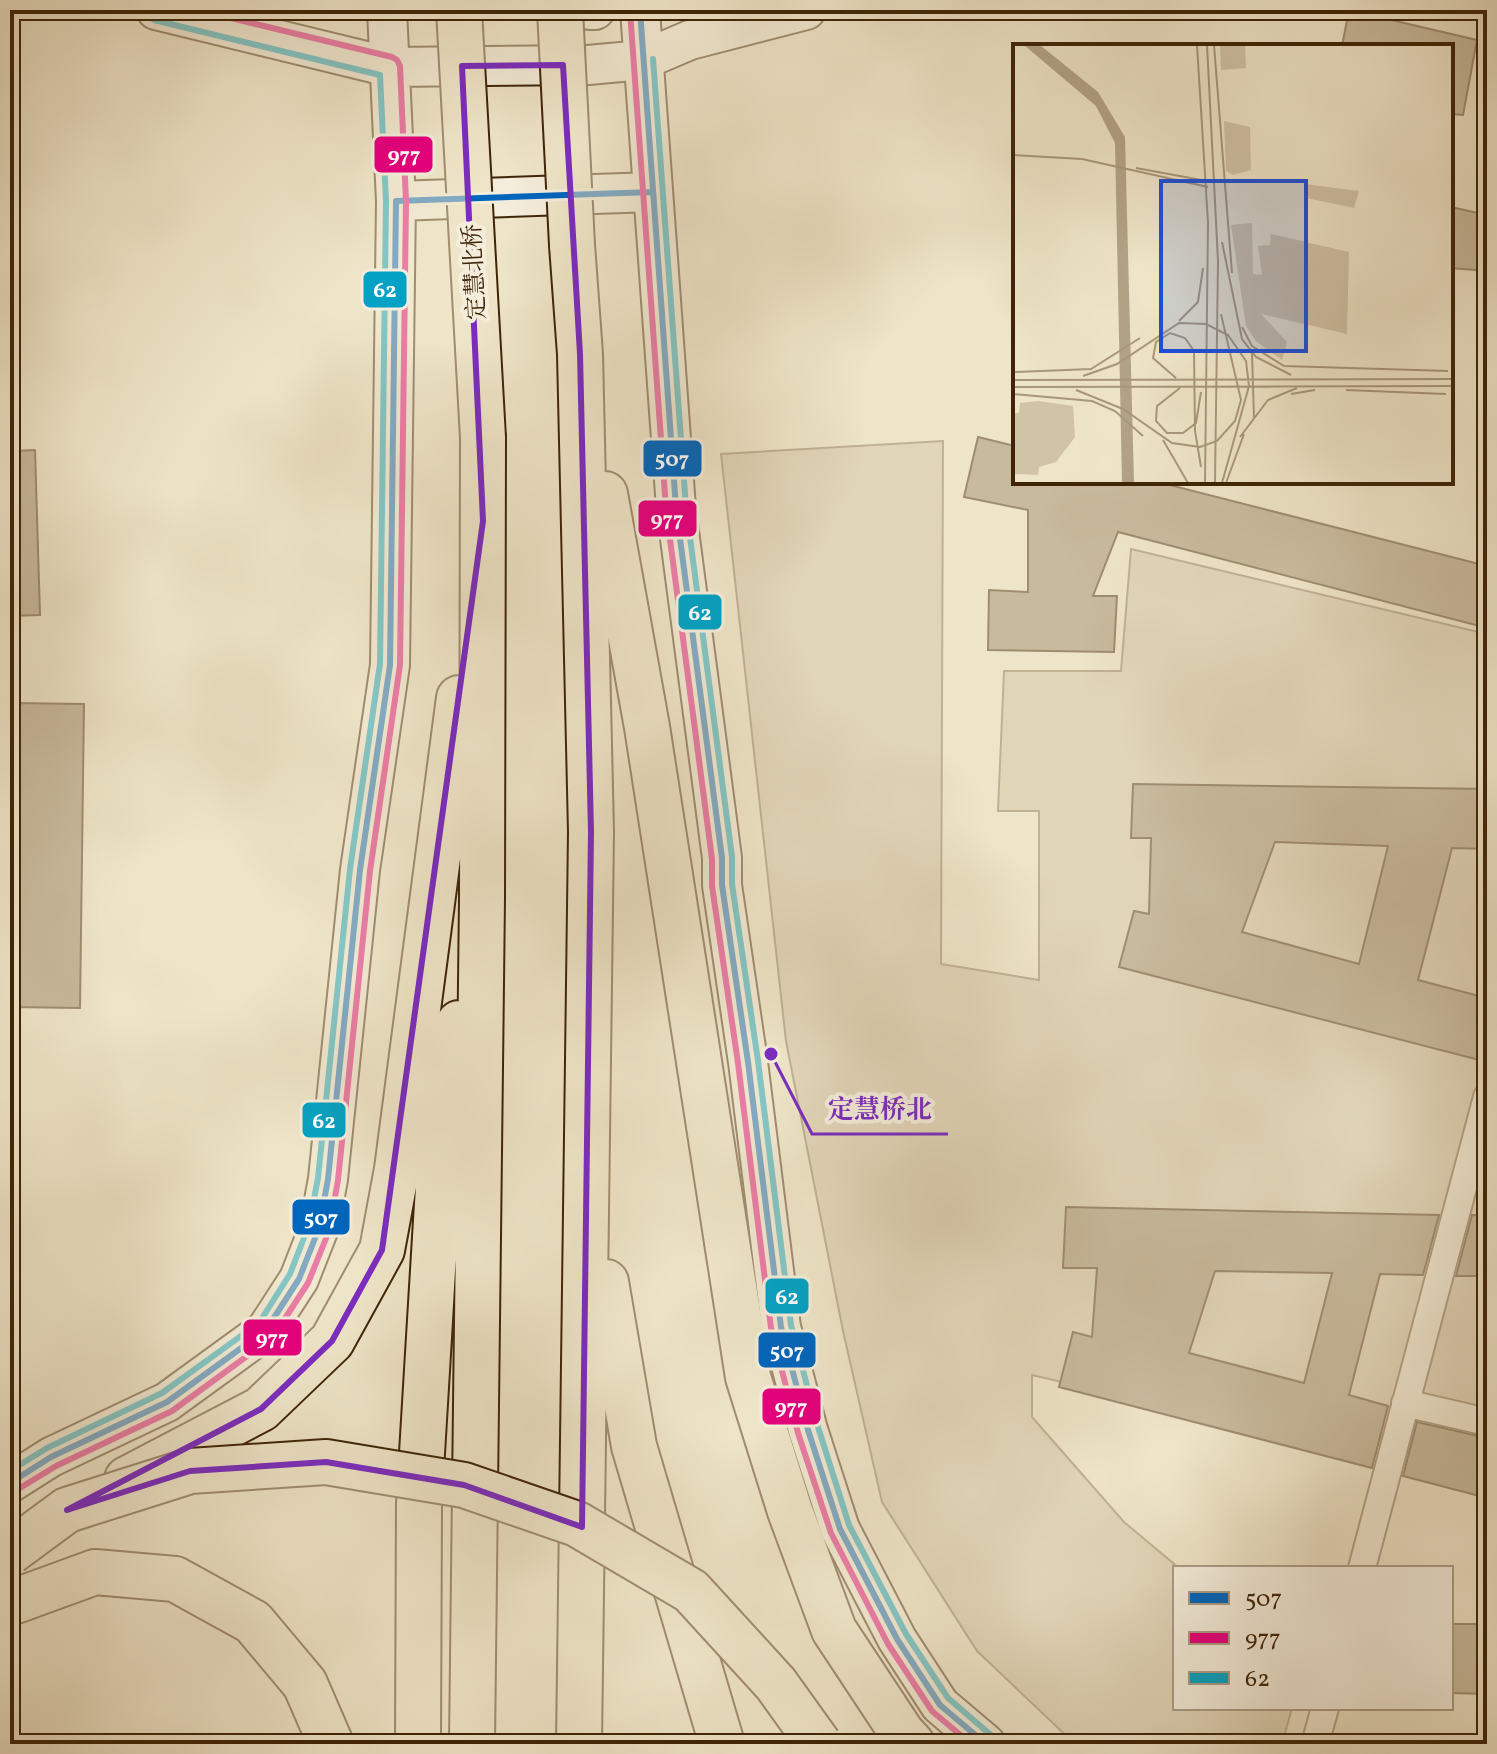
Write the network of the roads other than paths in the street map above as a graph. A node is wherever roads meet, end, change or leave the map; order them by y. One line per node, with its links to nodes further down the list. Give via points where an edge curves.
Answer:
1 (156, 10): 8 (main road)
2 (387, 10): 8 (main road)
3 (459, 10): 12 (highway, 定慧北桥, bridge)
4 (560, 10): 11 (highway, bridge)
5 (640, 10): 7 (main road)
6 (806, 10): 7 (main road, via 690,40)
7 (643, 60): 8 (main road); 9 (main road)
8 (390, 67): 10 (main road)
9 (653, 192): 10 (main road); 23 (main road, via 676,508 781,1327 840,1529 897,1639)
10 (396, 201): 18 (main road, via 390,665 360,870 319,1228 299,1279 266,1330 167,1402 51,1457)
11 (580, 354): 15 (highway, via 591,832); 25 (highway, via 647,727 748,1377 834,1630)
12 (483, 521): 13 (highway); 19 (highway, bridge, via 382,1250 332,1341 261,1409)
13 (482, 898): 27 (highway, via 442,1121 419,1503); 28 (highway)
14 (1487, 1097): 16 (street)
15 (587, 1178): 29 (highway); 30 (highway, via 634,1446)
16 (1405, 1403): 17 (street); 21 (street)
17 (1487, 1422)
18 (10, 1483)
19 (67, 1510): 20 (highway, bridge); 31 (highway, bridge, via 190,1471 326,1462 464,1485 577,1524 691,1591 776,1684)
20 (10, 1552)
21 (1363, 1566)
22 (10, 1603): 26 (highway, via 95,1572 175,1579 253,1622 305,1684)
23 (940, 1705): 25 (main road); 32 (main road)
24 (1324, 1710): 33 (street)
25 (918, 1740)
26 (331, 1744)
27 (418, 1744)
28 (472, 1744)
29 (579, 1744)
30 (722, 1744)
31 (819, 1744)
32 (986, 1744)
33 (1315, 1744)

